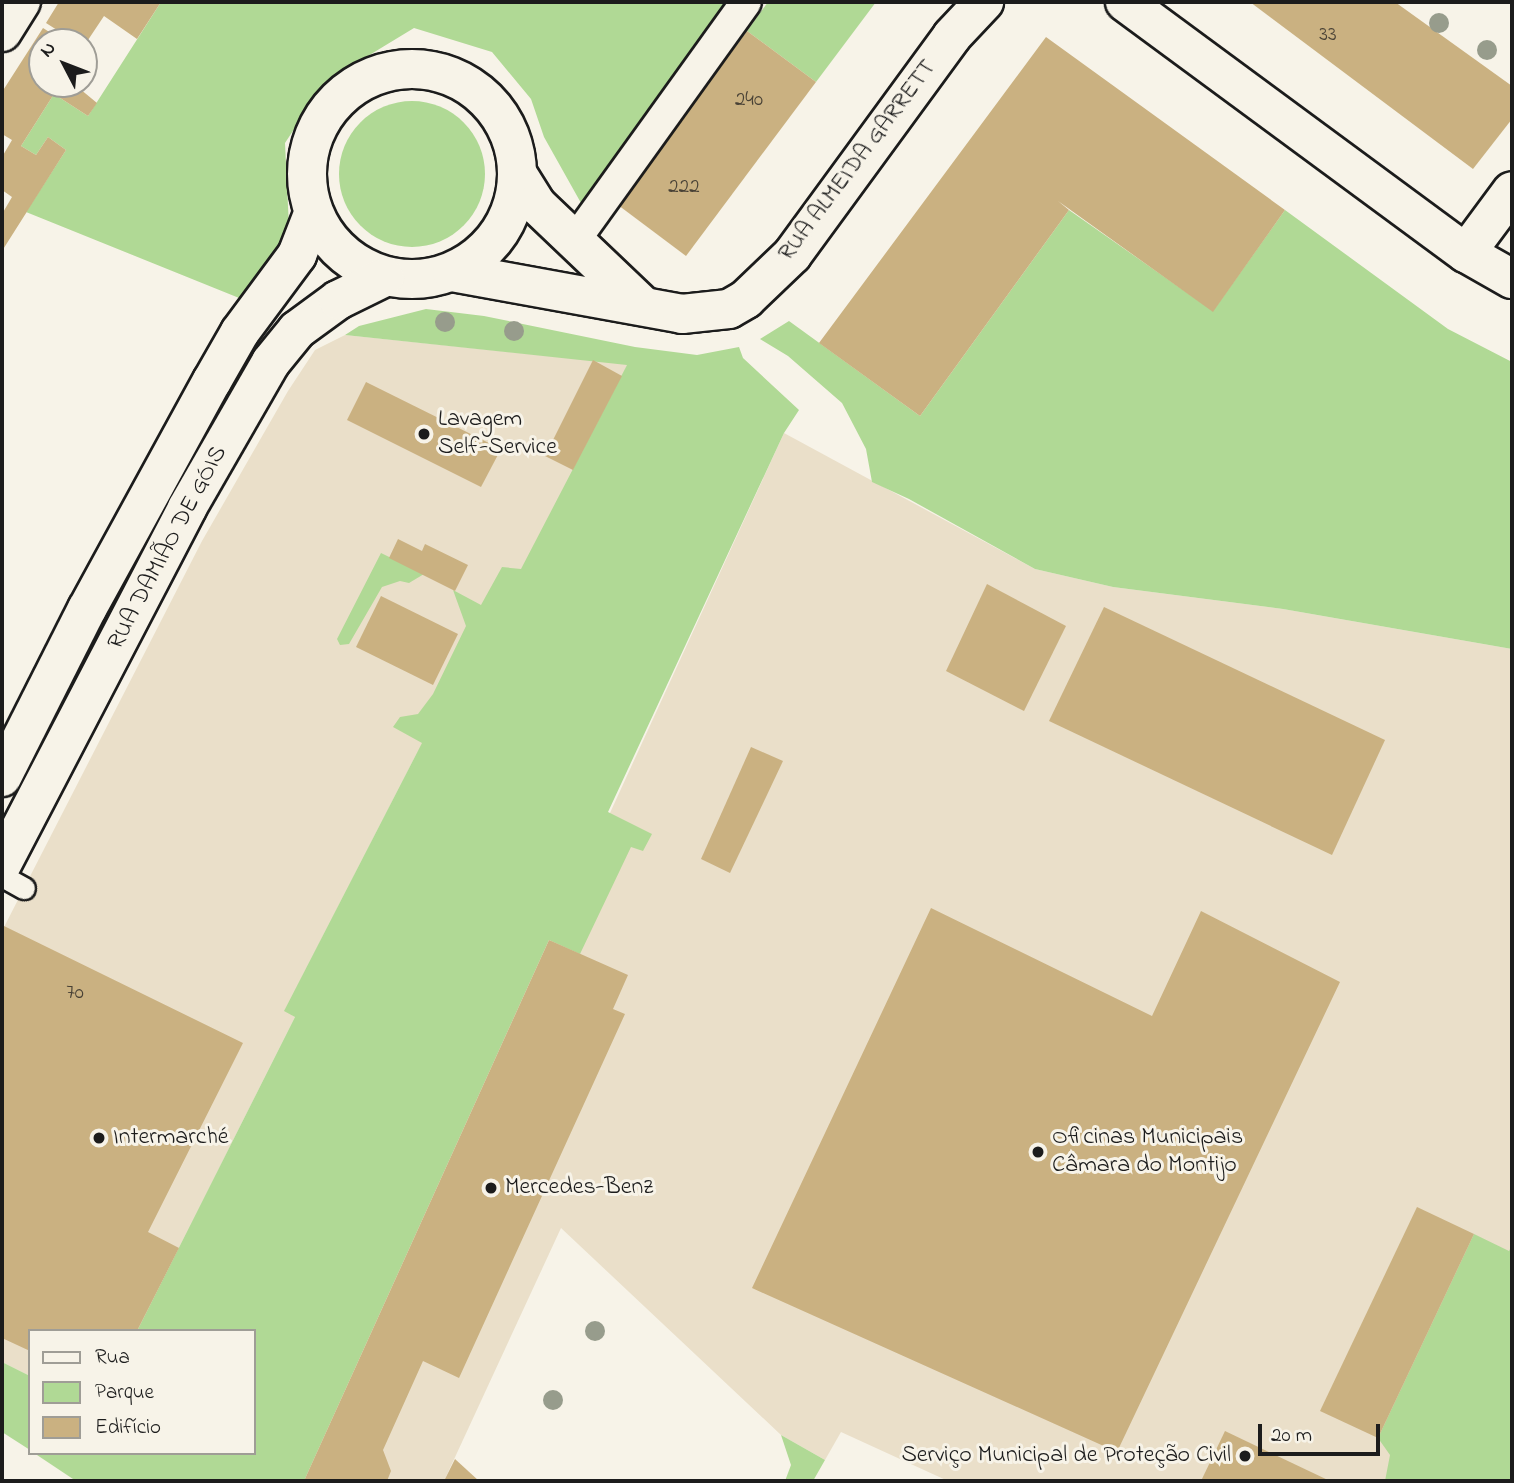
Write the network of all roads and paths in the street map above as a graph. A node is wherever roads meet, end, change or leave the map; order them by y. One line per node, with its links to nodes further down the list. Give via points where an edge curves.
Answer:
1 (21, 2): 5 (street)
2 (747, 2): 9 (street)
3 (984, 2): 14 (street, RUA ALMEIDA GARRETT, via 953,36 792,255 746,299 729,309 682,314)
4 (1125, 2): 10 (street)
5 (2, 32)
6 (517, 173): 8 (street, via 512,139 496,110 472,87 442,73 408,69 375,75 345,91 323,116 310,148 306,181); 11 (street, via 513,204 500,232 479,256); 14 (street, RUA ALMEIDA GARRETT, via 536,205)
7 (1512, 191): 10 (street)
8 (313, 214): 12 (street, via 330,242 355,264); 15 (street, RUA DAMIÃO DE GÓIS, via 297,255 240,332 212,381 87,609)
9 (583, 229)
10 (1466, 253): 13 (street)
11 (452, 272): 12 (street, via 419,280); 14 (street, RUA ALMEIDA GARRETT)
12 (385, 277): 17 (street, RUA DAMIÃO DE GÓIS, via 338,300 296,330 271,362 187,508)
13 (1512, 279)
14 (641, 304)
15 (2, 777)
16 (2, 876): 17 (lane)
17 (13, 876)

